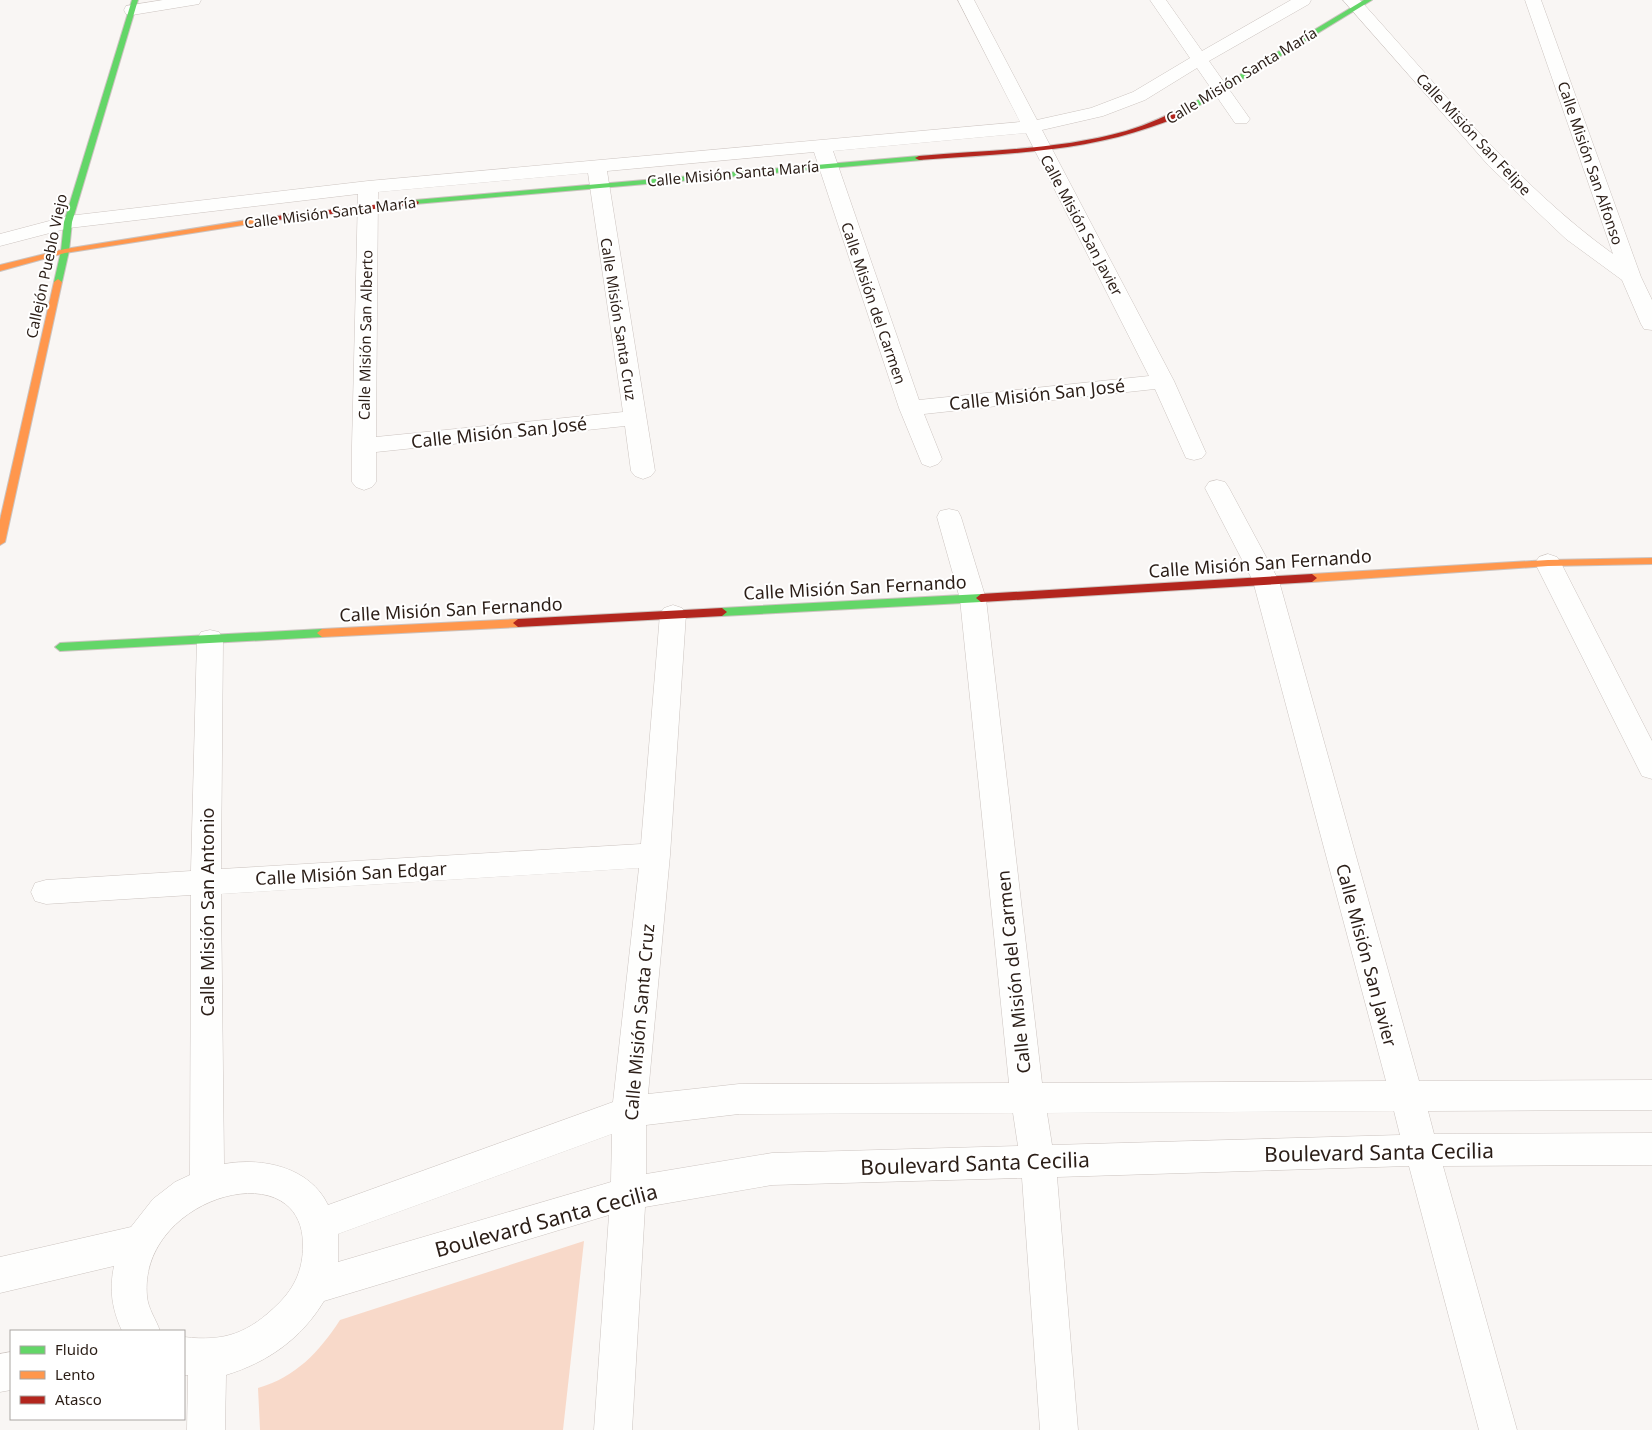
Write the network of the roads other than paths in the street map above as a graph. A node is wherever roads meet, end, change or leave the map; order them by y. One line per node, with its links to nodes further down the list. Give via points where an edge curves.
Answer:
1 (192, 0): 7 (street)
2 (966, 0): 11 (street, Calle Misión San Javier)
3 (1158, 0): 8 (street)
4 (1303, 0): 8 (street, Calle Misión Santa María)
5 (1533, 0): 20 (street, Calle Misión San Alfonso)
6 (1359, 2): 9 (street, Calle Misión Santa María); 20 (street, Calle Misión San Felipe, via 1496,162 1573,235)
7 (133, 5): 16 (street, Callejón Pueblo Viejo)
8 (1198, 60): 9 (street); 11 (street, Calle Misión Santa María, via 1139,96 1097,112)
9 (1220, 90): 10 (street); 12 (street, Calle Misión Santa María, via 1176,115 1122,136)
10 (1241, 119)
11 (1031, 127): 12 (street, Calle Misión San Javier); 13 (street, Calle Misión Santa María)
12 (1041, 147): 13 (street, Calle Misión Santa María); 22 (street, Calle Misión San Javier)
13 (824, 156): 14 (street, Calle Misión Santa María); 23 (street, Calle Misión del Carmen)
14 (598, 176): 15 (street, Calle Misión Santa María); 24 (street, Calle Misión Santa Cruz)
15 (368, 197): 16 (street, Calle Misión Santa María); 18 (street, Calle Misión Santa María, via 244,222); 25 (street, Calle Misión San Alberto)
16 (68, 222): 17 (street, Calle Misión Santa María); 18 (street, Callejón Pueblo Viejo)
17 (0, 240)
18 (65, 251): 19 (street, Calle Misión Santa María); 32 (street, Callejón Pueblo Viejo)
19 (0, 268)
20 (1631, 277): 21 (street, Calle Misión San Alfonso)
21 (1652, 324)
22 (1163, 381): 23 (street, Calle Misión San José); 26 (street, Calle Misión San Javier)
23 (910, 408): 27 (street, Calle Misión del Carmen)
24 (634, 418): 25 (street, Calle Misión San José); 28 (street, Calle Misión Santa Cruz)
25 (364, 446): 29 (street, Calle Misión San Alberto)
26 (1194, 453)
27 (930, 459)
28 (643, 471)
29 (364, 482)
30 (1217, 488): 35 (street, Calle Misión San Javier)
31 (948, 517): 36 (street, Calle Misión del Carmen)
32 (0, 542)
33 (1652, 561): 34 (street, Calle Misión San Fernando)
34 (1548, 563): 35 (street, Calle Misión San Fernando); 40 (street)
35 (1266, 581): 36 (street, Calle Misión San Fernando); 45 (street, Calle Misión San Javier)
36 (973, 599): 37 (street, Calle Misión San Fernando); 46 (street, Calle Misión del Carmen)
37 (673, 614): 38 (street, Calle Misión San Fernando); 41 (street, Calle Misión Santa Cruz)
38 (210, 639): 39 (street, Calle Misión San Fernando); 42 (street, Calle Misión San Antonio)
39 (60, 647)
40 (1652, 768)
41 (656, 855): 42 (street, Calle Misión San Edgar); 47 (street, Calle Misión Santa Cruz)
42 (206, 882): 43 (street, Calle Misión San Edgar); 51 (street, Calle Misión San Antonio)
43 (46, 892)
44 (1652, 1095): 45 (street)
45 (1406, 1096): 46 (street); 49 (street, Calle Misión San Javier)
46 (1027, 1097): 47 (street, via 739,1099); 50 (street, Calle Misión del Carmen)
47 (629, 1112): 52 (street, Calle Misión Santa Cruz); 53 (street)
48 (1652, 1149): 49 (street, Boulevard Santa Cecilia)
49 (1421, 1150): 50 (street, Boulevard Santa Cecilia); 62 (street, Calle Misión San Javier)
50 (1038, 1161): 52 (street, Boulevard Santa Cecilia, via 772,1169); 61 (street, Calle Misión del Carmen)
51 (207, 1185): 53 (street, via 233,1177 281,1182 299,1194 315,1212); 54 (street, via 181,1198 159,1217)
52 (628, 1194): 56 (street, Boulevard Santa Cecilia); 60 (street, Calle Misión Santa Cruz)
53 (318, 1226): 56 (street, via 320,1261)
54 (141, 1242): 55 (street); 57 (street, via 131,1268 128,1297 135,1322)
55 (0, 1275)
56 (313, 1287): 58 (street, via 294,1314 269,1336 239,1352)
57 (141, 1330)
58 (195, 1358): 59 (street)
59 (206, 1430)
60 (613, 1430)
61 (1059, 1430)
62 (1498, 1430)

